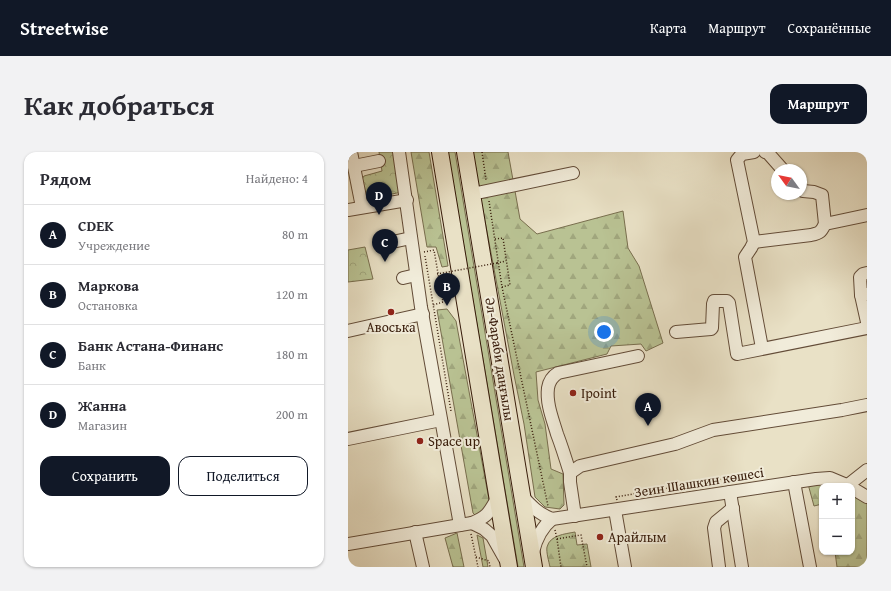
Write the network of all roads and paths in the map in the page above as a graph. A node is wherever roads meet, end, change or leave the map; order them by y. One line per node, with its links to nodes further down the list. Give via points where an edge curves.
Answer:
1 (351, 152): 10 (street)
2 (399, 152): 14 (street)
3 (440, 152): 51 (main road, Әл-Фараби даңғылы)
4 (465, 152): 13 (main road, Әл-Фараби даңғылы)
5 (482, 152): 13 (path)
6 (754, 152): 22 (street, via 742,154 737,160)
7 (765, 152): 9 (street)
8 (379, 161): 10 (street)
9 (778, 164)
10 (354, 166): 15 (street)
11 (574, 173): 13 (street)
12 (807, 191): 18 (street, via 822,195)
13 (480, 192): 20 (path); 52 (main road, Әл-Фараби даңғылы)
14 (407, 200): 15 (street); 19 (street)
15 (362, 207): 16 (street)
16 (348, 210)
17 (867, 215): 18 (street)
18 (825, 224): 22 (street, via 818,234)
19 (412, 238): 21 (street); 27 (street)
20 (495, 239): 23 (path, via 503,238); 24 (path)
21 (397, 241)
22 (754, 242): 37 (street, via 745,257)
23 (506, 261): 24 (path); 29 (path, via 510,285)
24 (498, 262): 26 (path, bridge); 29 (path)
25 (867, 273): 30 (street, via 860,277)
26 (437, 274): 31 (path, via 443,302); 31 (path, via 434,250 424,252)
27 (416, 275): 28 (street); 32 (street)
28 (404, 278)
29 (502, 287): 57 (path)
30 (864, 295): 33 (street)
31 (433, 304): 40 (path)
32 (423, 314): 35 (street); 41 (street)
33 (867, 322)
34 (867, 328): 37 (street)
35 (348, 331)
36 (676, 332): 37 (street, via 711,329 714,301 726,301 730,303 737,354)
37 (762, 348)
38 (638, 356): 44 (street, via 558,373 551,380 548,402)
39 (867, 405): 44 (street, via 713,430 675,444 580,466)
40 (451, 412)
41 (441, 420): 42 (street); 58 (street)
42 (348, 439)
43 (867, 470): 48 (street)
44 (570, 473): 56 (street)
45 (738, 476): 55 (path, via 616,497)
46 (794, 482): 47 (street, Зеин Шашкин көшесі, via 830,478); 50 (street, Зеин Шашкин көшесі); 73 (street)
47 (842, 483)
48 (853, 483)
49 (855, 489): 53 (street, Зеин Шашкин көшесі)
50 (730, 492): 54 (street); 55 (street, Зеин Шашкин көшесі)
51 (498, 496): 58 (street, via 487,515); 64 (main road, Әл-Фараби даңғылы)
52 (522, 496): 57 (street, via 536,511); 63 (main road, Әл-Фараби даңғылы)
53 (867, 496)
54 (733, 508): 71 (street, via 716,522 714,528); 72 (street)
55 (616, 510): 56 (street, Зеин Шашкин көшесі); 70 (street)
56 (575, 516): 57 (street, Зеин Шашкин көшесі)
57 (551, 519): 60 (path); 63 (street, via 535,542)
58 (468, 526): 59 (street); 62 (path); 64 (street, via 484,529 492,536)
59 (415, 532): 61 (street); 65 (street)
60 (557, 539): 68 (path); 69 (path, via 581,535)
61 (348, 544)
62 (476, 558): 66 (path); 67 (path, via 489,561)
63 (533, 561)
64 (509, 566)
65 (423, 567)
66 (478, 567)
67 (490, 567)
68 (561, 567)
69 (587, 567)
70 (625, 567)
71 (719, 567)
72 (742, 567)
73 (810, 567)

